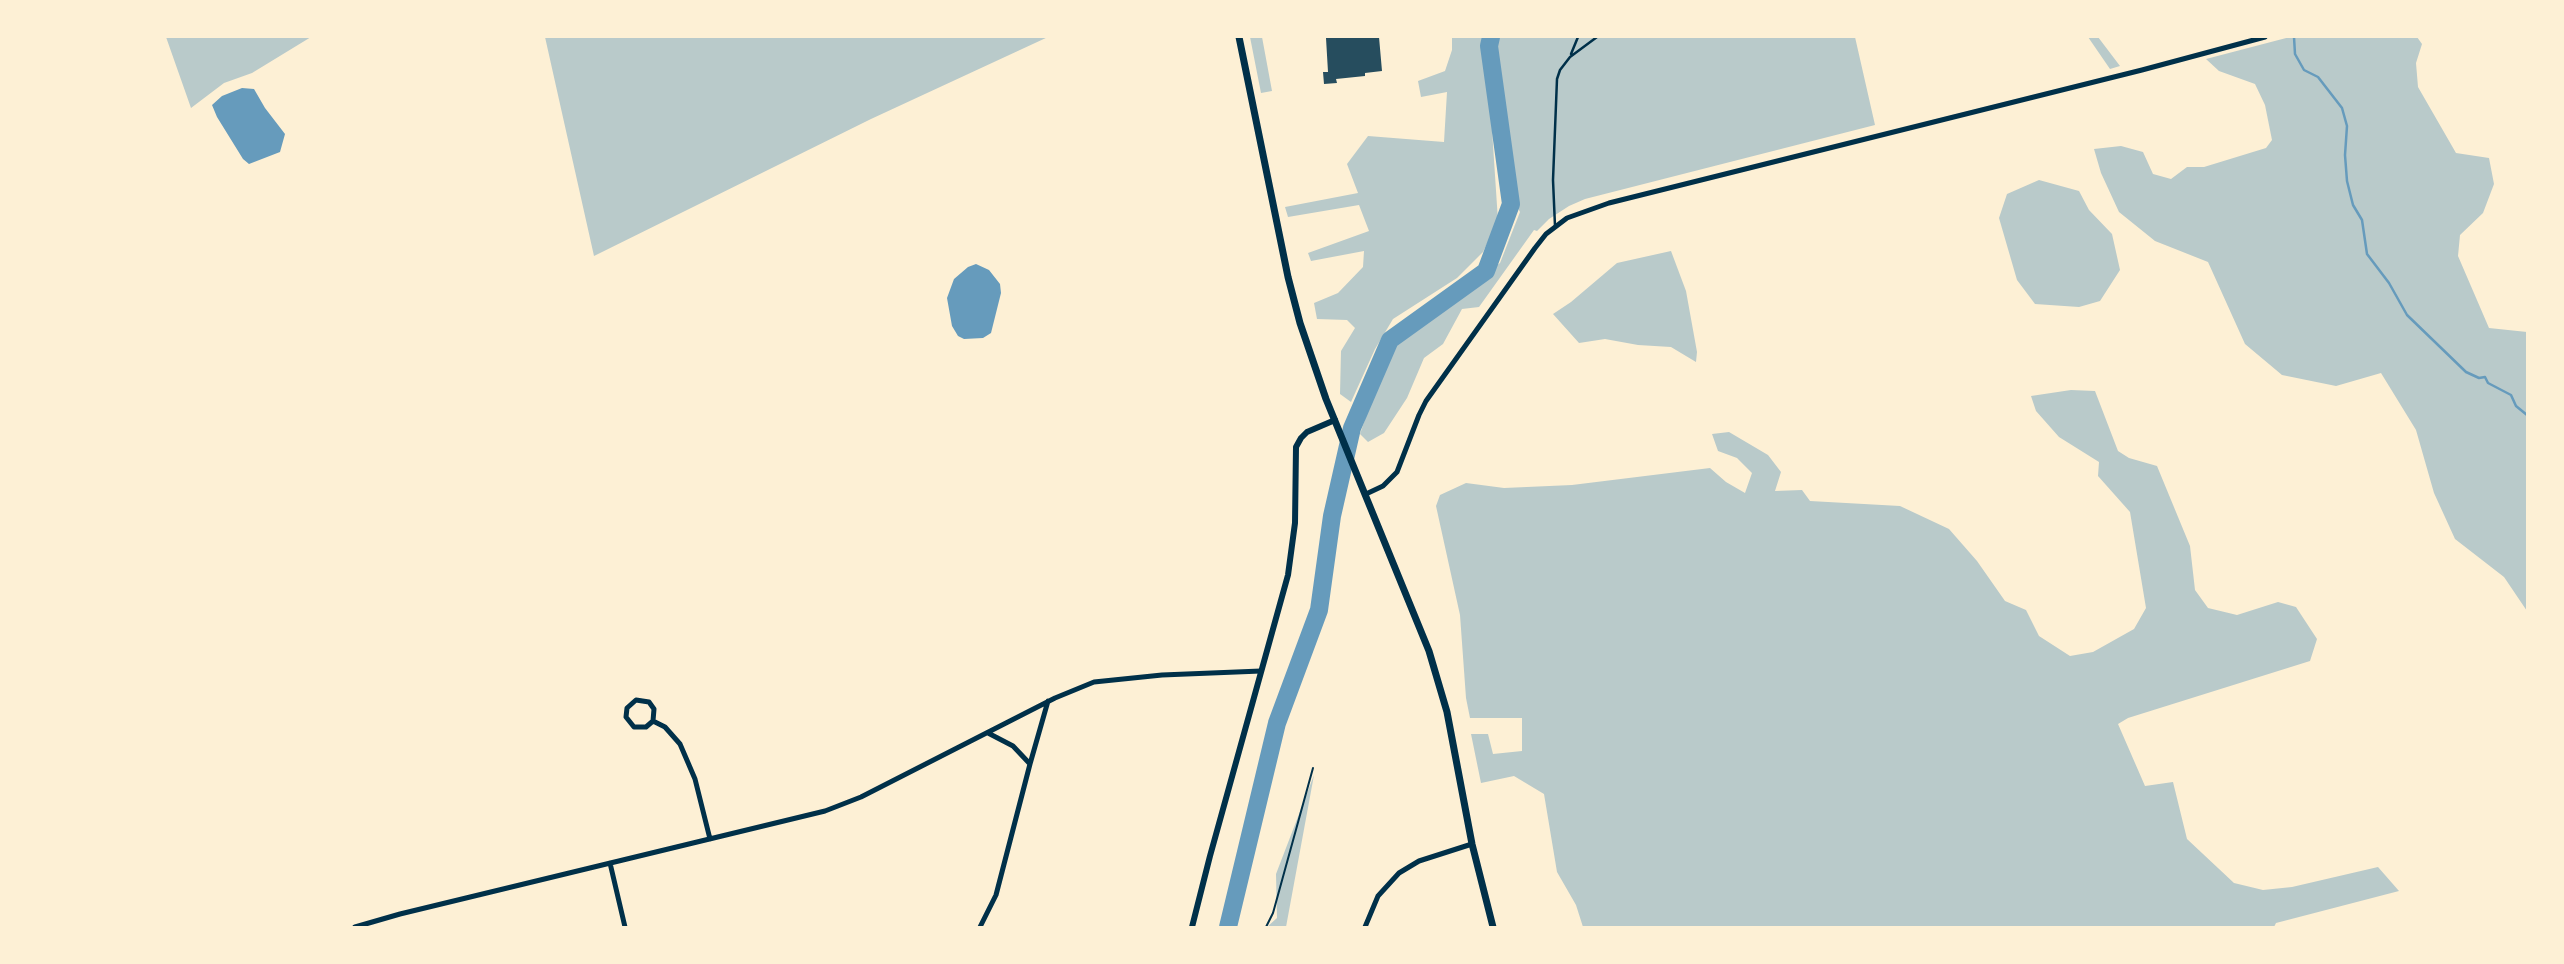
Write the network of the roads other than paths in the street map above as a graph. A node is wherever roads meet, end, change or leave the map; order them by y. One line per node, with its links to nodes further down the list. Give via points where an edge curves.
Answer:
1 (1239, 37): 7 (main road, via 1292,292 1311,360)
2 (1578, 37): 5 (lane)
3 (1597, 37): 5 (lane)
4 (2265, 37): 6 (street, via 1609,203)
5 (1570, 57): 6 (lane, via 1558,79)
6 (1555, 226): 8 (street, via 1426,401 1397,472)
7 (1335, 420): 8 (main road); 9 (street, via 1311,429 1297,443 1290,561)
8 (1366, 494): 15 (main road, via 1438,679)
9 (1261, 671): 10 (street, via 1098,681); 21 (street)
10 (1048, 701): 12 (street); 13 (street)
11 (653, 721): 11 (street, via 654,709 647,701 636,700 627,708 627,720 634,727 643,728); 14 (street, via 673,735 690,764)
12 (988, 733): 13 (street, via 1013,746); 14 (street, via 843,805)
13 (1030, 764): 20 (street, via 996,895)
14 (710, 839): 16 (street)
15 (1472, 844): 17 (street, via 1419,861 1399,873 1378,896); 22 (main road)
16 (610, 863): 18 (street); 19 (street)
17 (1366, 926)
18 (355, 927)
19 (625, 927)
20 (980, 927)
21 (1192, 927)
22 (1493, 927)

